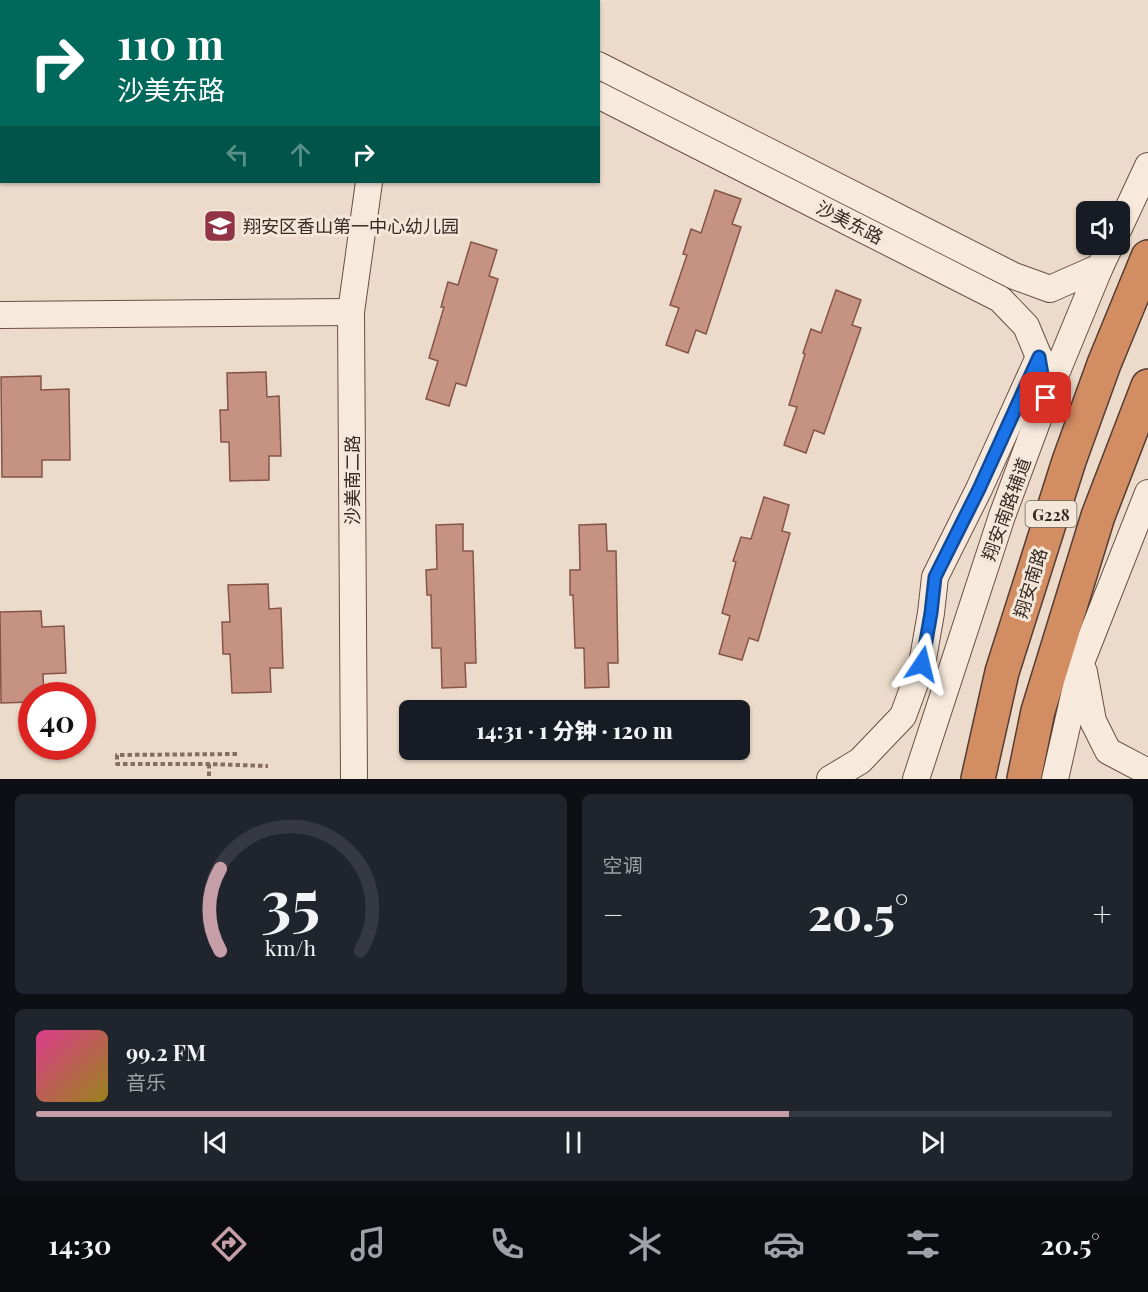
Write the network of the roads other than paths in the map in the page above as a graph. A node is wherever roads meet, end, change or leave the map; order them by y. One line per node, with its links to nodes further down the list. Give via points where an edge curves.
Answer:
1 (600, 66): 8 (street, 沙美东路, via 1014,276 1050,289)
2 (600, 96): 11 (street, 沙美东路, via 1000,299 1026,326)
3 (1148, 166): 5 (street)
4 (369, 183): 9 (street, 沙美南二路)
5 (1130, 204)
6 (1106, 255): 8 (street, 翔安南路辅道)
7 (1148, 257): 20 (highway, 翔安南路 / G228, via 1065,471 1002,672)
8 (1100, 267): 13 (street, 翔安南路辅道)
9 (351, 312): 10 (street); 17 (street, 沙美南二路)
10 (0, 315)
11 (1039, 357): 13 (street, 沙美东路); 18 (street, via 935,577 922,664 903,716 860,761)
12 (1148, 386): 21 (highway, G228, via 1098,516 1038,711)
13 (1046, 398): 19 (street, 翔安南路辅道, via 1002,516)
14 (1148, 493): 15 (street)
15 (1082, 660): 16 (street, via 1093,721 1108,751); 22 (street)
16 (1148, 772)
17 (354, 779)
18 (830, 779)
19 (916, 779)
20 (978, 779)
21 (1024, 779)
22 (1055, 779)

